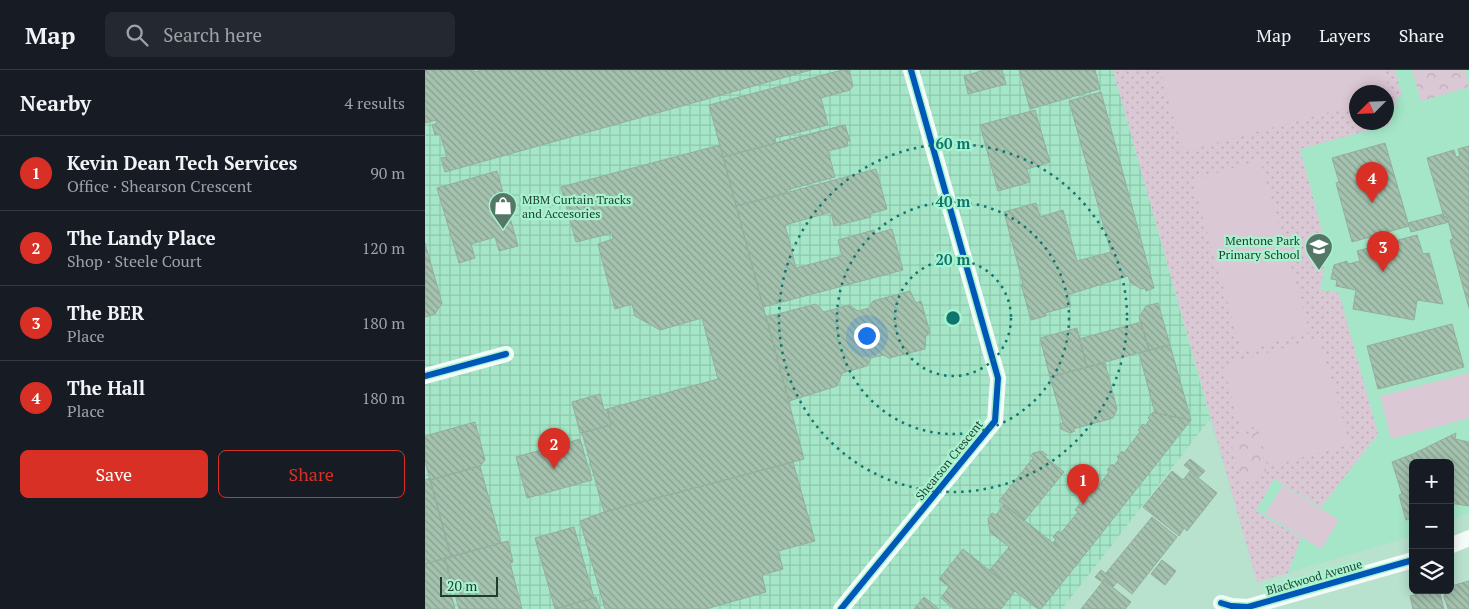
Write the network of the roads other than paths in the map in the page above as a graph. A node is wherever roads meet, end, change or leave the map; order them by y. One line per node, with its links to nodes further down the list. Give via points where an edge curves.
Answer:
1 (911, 70): 8 (street, Shearson Crescent, via 997,378 995,421)
2 (506, 354): 3 (street)
3 (425, 376)
4 (1469, 538): 5 (street)
5 (1454, 544)
6 (1409, 561): 7 (street, Blackwood Avenue, via 1248,607)
7 (1221, 603)
8 (841, 609)

